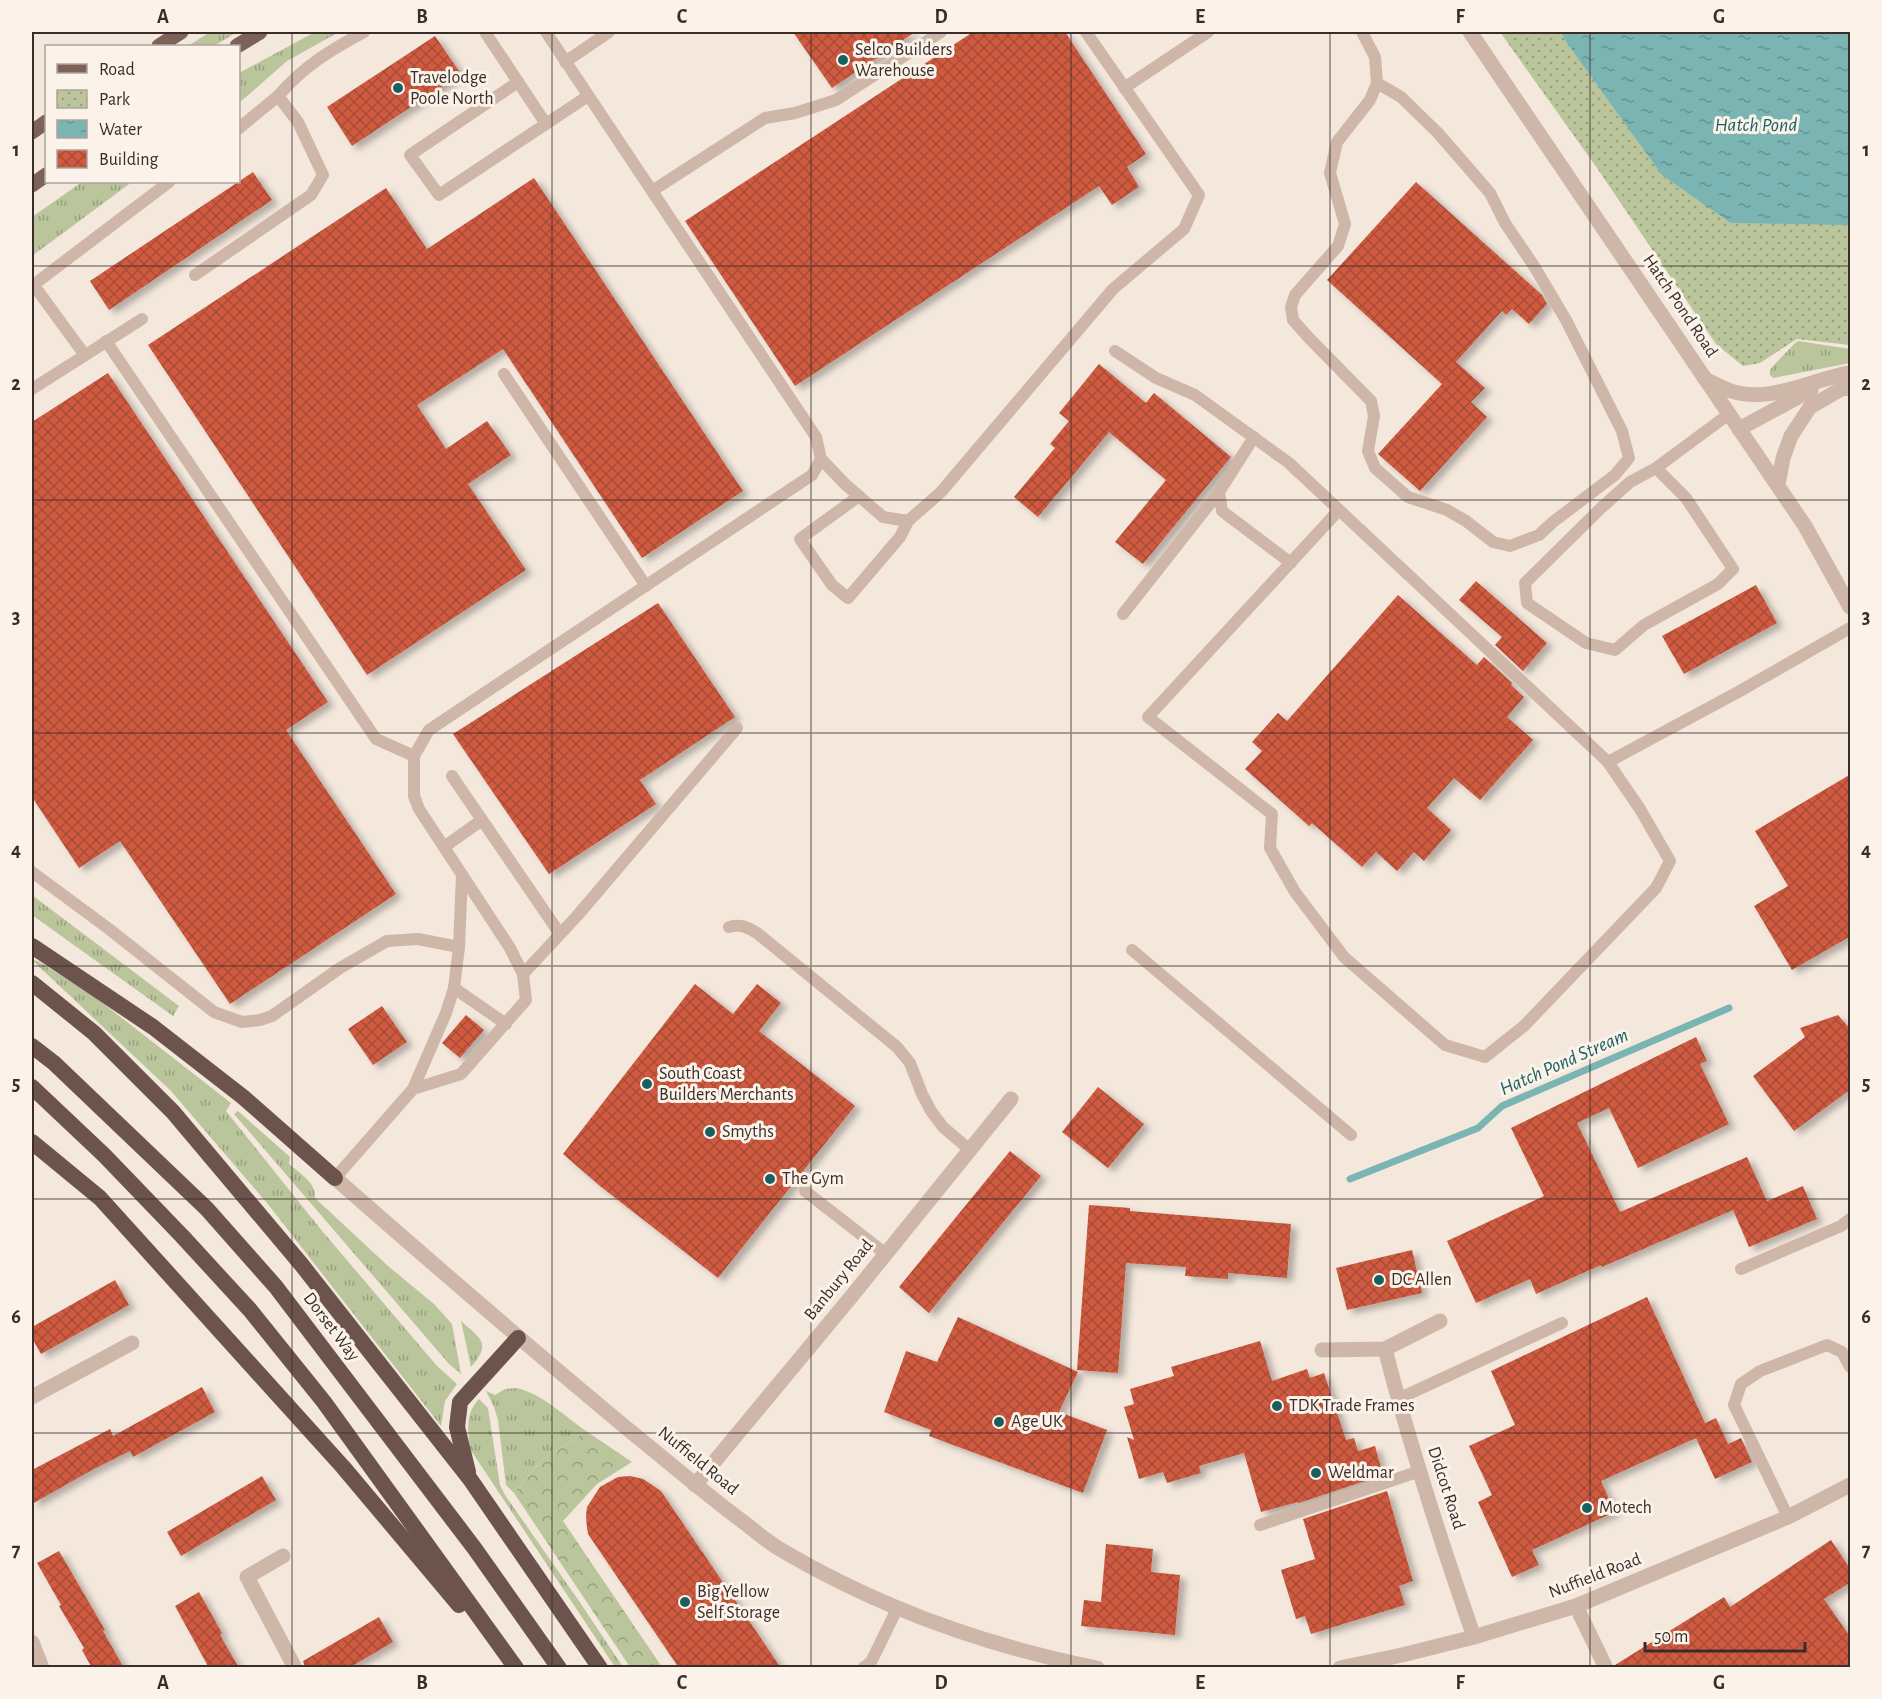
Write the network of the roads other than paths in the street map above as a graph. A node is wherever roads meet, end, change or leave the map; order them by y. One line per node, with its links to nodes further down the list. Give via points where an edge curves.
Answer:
1 (181, 32): 12 (main road)
2 (260, 32): 13 (main road)
3 (364, 32): 18 (lane, via 324,54)
4 (485, 32): 15 (lane)
5 (546, 32): 14 (lane)
6 (609, 32): 14 (lane)
7 (941, 32): 27 (lane, via 836,100 765,118)
8 (1086, 32): 17 (lane)
9 (1208, 32): 17 (lane)
10 (1362, 32): 16 (lane, via 1375,57)
11 (1470, 32): 36 (street, Hatch Pond Road)
12 (161, 45)
13 (239, 45)
14 (565, 62): 19 (lane)
15 (518, 82): 21 (lane); 21 (lane, via 410,155 439,195)
16 (1377, 83): 16 (lane, via 1370,100 1337,142 1330,173 1345,224 1338,246 1295,295 1290,307 1293,320 1371,401 1374,416 1368,451 1376,468 1408,497 1447,510 1493,542 1510,546 1539,535 1615,475 1629,458 1622,431 1566,320 1490,193 1424,119 1401,97)
17 (1124, 88): 48 (lane, via 1199,195 1184,229 1113,289 941,492)
18 (278, 96): 22 (lane); 28 (lane, via 298,122 323,175 310,195)
19 (588, 96): 21 (lane); 27 (lane)
20 (45, 123): 23 (main road)
21 (546, 124)
22 (240, 127)
23 (32, 132)
24 (45, 176): 26 (main road)
25 (168, 183): 29 (lane)
26 (32, 185)
27 (652, 191): 42 (lane, via 816,437)
28 (195, 275)
29 (32, 285): 33 (lane)
30 (142, 319): 31 (lane)
31 (106, 341): 33 (lane); 55 (lane, via 376,739)
32 (1115, 351): 41 (lane, via 1156,378 1195,395)
33 (84, 354): 37 (lane)
34 (504, 374): 50 (lane)
35 (1844, 374): 36 (street, via 1798,388 1757,394 1732,392); 40 (street)
36 (1705, 379): 39 (street, Hatch Pond Road)
37 (32, 388)
38 (1851, 388): 44 (street, via 1841,389 1810,407 1791,436)
39 (1729, 414): 40 (street, Hatch Pond Road); 43 (lane)
40 (1739, 429): 44 (street, Hatch Pond Road)
41 (1254, 437): 45 (lane); 47 (lane, via 1289,463)
42 (821, 459): 46 (lane); 50 (lane, via 812,475)
43 (1656, 468): 43 (lane, via 1686,498 1733,569 1718,584 1644,625 1615,650 1586,644 1527,603 1525,584 1630,482)
44 (1778, 484): 51 (street, Hatch Pond Road)
45 (1219, 492): 49 (lane, via 1222,512); 52 (lane)
46 (858, 496): 48 (lane, via 883,517); 48 (lane, via 800,539 832,585 848,598 900,537)
47 (1339, 510): 49 (lane); 56 (lane)
48 (908, 521)
49 (1291, 562): 56 (lane, via 1148,717 1272,814 1270,848 1295,892 1344,957 1445,1045 1485,1057 1524,1026 1656,888 1670,861)
50 (646, 586): 55 (lane, via 429,730)
51 (1851, 608)
52 (1123, 614)
53 (1851, 628): 56 (lane)
54 (737, 728): 63 (lane)
55 (414, 756): 59 (lane, via 414,796)
56 (1608, 762)
57 (452, 776): 58 (lane)
58 (482, 820): 59 (lane); 63 (lane)
59 (444, 847): 61 (lane)
60 (32, 872): 65 (lane, via 214,1012 242,1022 272,1016 340,968 387,941 418,939)
61 (462, 875): 65 (lane); 67 (lane)
62 (729, 927): 77 (lane, via 746,926 757,933 897,1047 910,1063 931,1111)
63 (560, 934): 67 (lane)
64 (32, 946): 78 (highway, via 153,1027 243,1097)
65 (459, 947): 69 (lane)
66 (1132, 950): 75 (lane)
67 (523, 974): 70 (lane, via 526,1000)
68 (32, 982): 93 (highway, via 94,1033 173,1112 301,1264)
69 (454, 988): 70 (lane); 73 (lane)
70 (506, 1024): 73 (lane, via 461,1074)
71 (32, 1046): 108 (highway, Dorset Way, via 207,1209 276,1287 475,1549)
72 (32, 1087): 107 (highway, via 112,1163 250,1310 324,1402)
73 (413, 1089): 78 (lane)
74 (1011, 1099): 77 (street, Banbury Road)
75 (1351, 1135)
76 (32, 1142): 106 (highway, via 100,1198 176,1281 343,1467)
77 (970, 1150): 81 (street, Banbury Road)
78 (335, 1178): 85 (street, Nuffield Road)
79 (805, 1191): 81 (lane)
80 (1851, 1219): 82 (lane)
81 (886, 1254): 94 (street, Banbury Road)
82 (1741, 1269)
83 (1440, 1321): 87 (street)
84 (1562, 1323): 91 (lane)
85 (518, 1338): 93 (highway, via 460,1402 457,1427); 94 (street, Nuffield Road)
86 (132, 1343): 90 (street)
87 (1385, 1348): 88 (street); 91 (street, Didcot Road)
88 (1322, 1350)
89 (1851, 1367): 96 (lane, via 1842,1352 1827,1345 1760,1371 1741,1384 1734,1405)
90 (32, 1397)
91 (1398, 1399): 92 (street, Didcot Road)
92 (1420, 1471): 97 (lane); 101 (street, Didcot Road)
93 (470, 1479): 109 (highway)
94 (695, 1485): 100 (street, Nuffield Road, via 781,1550)
95 (1851, 1485): 96 (street, Nuffield Road)
96 (1788, 1517): 99 (street, Nuffield Road)
97 (1260, 1525)
98 (283, 1556): 105 (street, via 247,1577)
99 (1576, 1606): 101 (street, Nuffield Road); 112 (street)
100 (897, 1609): 103 (lane); 110 (street, Nuffield Road, via 982,1640)
101 (1474, 1637): 111 (street, Nuffield Road)
102 (32, 1642): 104 (street)
103 (870, 1666)
104 (42, 1668)
105 (295, 1668)
106 (511, 1668)
107 (516, 1668)
108 (559, 1668)
109 (600, 1668)
110 (1097, 1668)
111 (1340, 1668)
112 (1606, 1668)

